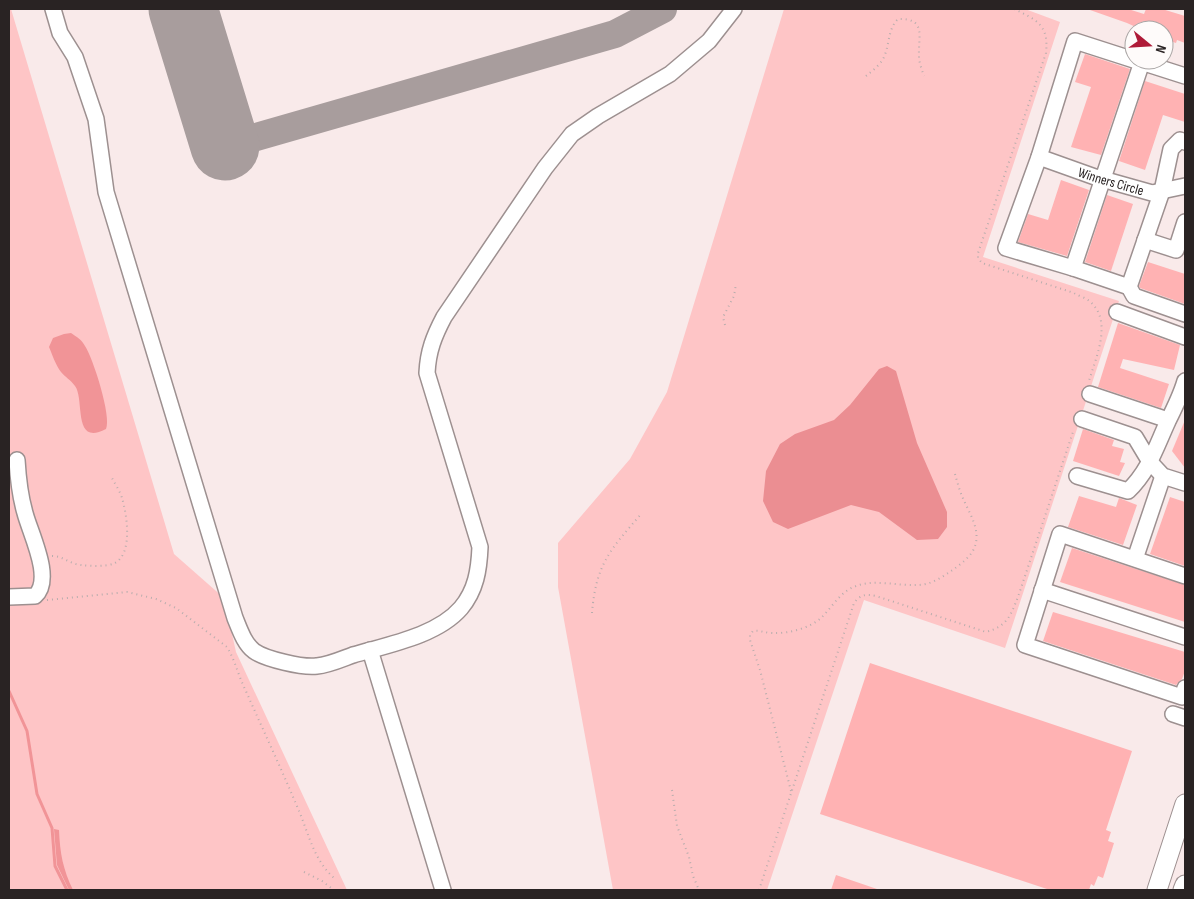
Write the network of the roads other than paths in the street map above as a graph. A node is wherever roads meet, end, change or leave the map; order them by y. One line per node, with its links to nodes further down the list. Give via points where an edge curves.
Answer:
1 (53, 9): 33 (street, via 60,33 75,57 96,119 106,192 245,642 256,652 286,664 316,666)
2 (734, 9): 33 (street, via 709,40 670,74 572,134 545,168 444,317 430,349 427,373 480,547 479,572 472,592 460,609 442,624)
3 (1124, 57): 8 (street, via 1075,41)
4 (1134, 70): 9 (street)
5 (1166, 70): 6 (street)
6 (1185, 76)
7 (1185, 142): 11 (street, via 1180,140 1171,149)
8 (1038, 157): 9 (street, Winners Circle); 14 (street, via 1006,248)
9 (1103, 179): 11 (street, Winners Circle, via 1152,193); 14 (street)
10 (1185, 186): 11 (street, Winners Circle)
11 (1162, 191): 13 (street)
12 (1185, 222): 13 (street, via 1176,250)
13 (1145, 240): 15 (street)
14 (1072, 268): 15 (street)
15 (1129, 287): 17 (street, via 1134,296)
16 (1117, 312): 18 (street)
17 (1185, 314)
18 (1185, 337)
19 (1185, 381): 21 (street)
20 (1090, 387): 21 (street)
21 (1168, 420): 24 (street)
22 (1078, 424): 24 (street, via 1135,437)
23 (17, 460): 31 (street, via 25,513 40,557 42,586 35,596)
24 (1150, 462): 25 (street, via 1140,480 1128,492); 26 (street)
25 (1077, 476)
26 (1162, 476): 27 (street); 28 (street)
27 (1185, 483)
28 (1137, 553)
29 (1185, 576): 30 (street, via 1060,534)
30 (1042, 590): 32 (street); 34 (street, via 1024,645 1182,697)
31 (9, 596)
32 (1185, 638)
33 (370, 650): 37 (street)
34 (1185, 688)
35 (1185, 804): 38 (main road)
36 (1185, 884): 39 (main road)
37 (443, 890)
38 (1157, 890)
39 (1183, 890)

